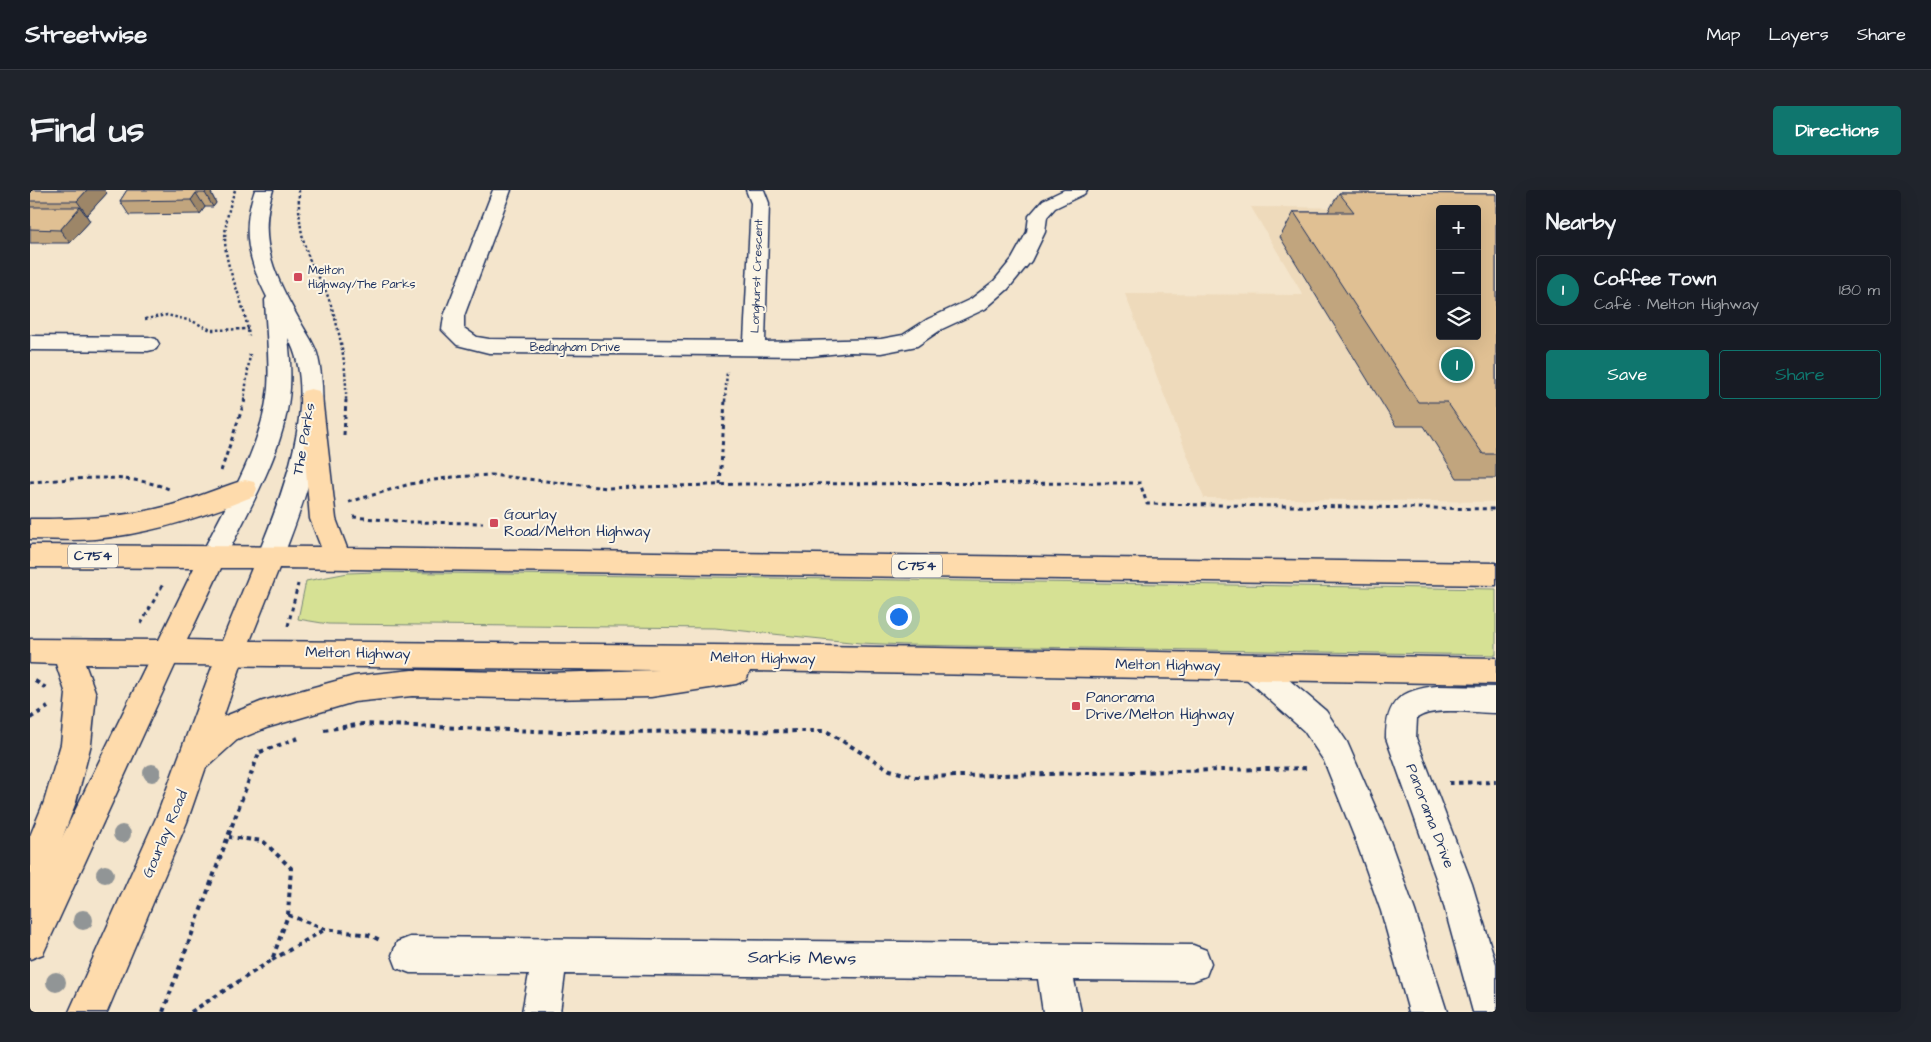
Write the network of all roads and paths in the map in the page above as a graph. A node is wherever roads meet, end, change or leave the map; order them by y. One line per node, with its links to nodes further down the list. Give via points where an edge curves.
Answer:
1 (235, 190): 8 (path, via 225,225 223,248)
2 (264, 190): 7 (street, The Parks, via 254,230)
3 (299, 190): 17 (path, via 298,225 303,245 326,290 348,382)
4 (502, 190): 13 (street, Bedingham Drive, via 454,316 453,330 461,338 471,344 489,346)
5 (1075, 192): 14 (street, Bedingham Drive, via 1054,222 1036,232 1021,261 1001,284 978,304 908,341 881,346)
6 (762, 194): 14 (street, Longhurst Crescent)
7 (274, 294): 16 (street, The Parks, via 307,354); 21 (street, The Parks, via 279,389 266,442)
8 (248, 329): 9 (path); 12 (path)
9 (210, 330)
10 (30, 343): 11 (street)
11 (148, 344)
12 (250, 344)
13 (728, 348): 14 (street, Bedingham Drive); 20 (path)
14 (754, 348)
15 (250, 354): 18 (path, via 250,373 241,417)
16 (311, 397): 30 (street, The Parks, via 297,481); 33 (main road, via 323,519)
17 (343, 443)
18 (216, 477)
19 (30, 482): 22 (path, via 131,481 163,485)
20 (720, 485): 23 (path, via 607,488 491,475 453,477 410,484 369,495); 24 (path, via 1140,483 1146,504)
21 (245, 489): 27 (main road, via 204,506 144,522 93,530); 29 (street, The Parks)
22 (175, 494)
23 (344, 506)
24 (1496, 509)
25 (344, 516): 26 (path, via 400,522)
26 (483, 523)
27 (30, 529)
28 (30, 556): 31 (main road, C754)
29 (213, 557): 30 (main road, C754); 31 (main road, C754); 38 (main road)
30 (270, 557): 32 (main road, C754); 39 (main road, Gourlay Road)
31 (178, 558): 37 (path)
32 (300, 558): 33 (main road, C754); 40 (path, via 290,619)
33 (338, 558): 34 (main road, C754)
34 (1496, 574)
35 (30, 651): 36 (main road, Melton Highway)
36 (66, 651): 37 (main road, Melton Highway); 58 (main road, via 81,694 76,744 60,802)
37 (128, 651): 38 (main road, Melton Highway)
38 (167, 652): 39 (main road, Melton Highway); 61 (main road)
39 (232, 652): 40 (main road, Melton Highway); 53 (main road, Gourlay Road)
40 (277, 652): 41 (main road, Melton Highway)
41 (820, 659): 42 (main road, Melton Highway); 53 (main road, via 651,684 412,683 371,686 324,696 226,730)
42 (1253, 667): 43 (main road, Melton Highway); 72 (street, via 1315,721 1336,752 1398,911)
43 (1496, 672)
44 (30, 680): 45 (path)
45 (48, 690)
46 (1496, 700): 73 (street, Panorama Drive, via 1420,701 1406,709 1401,722 1401,738 1455,884)
47 (53, 705): 48 (path)
48 (30, 718)
49 (317, 732): 54 (path, via 363,724 560,732 826,731 845,738 886,769 914,777)
50 (309, 734): 52 (path)
51 (261, 745): 52 (path)
52 (260, 752): 57 (path)
53 (196, 757): 67 (main road, Gourlay Road)
54 (1310, 768)
55 (1496, 782): 56 (path)
56 (1446, 783)
57 (229, 837): 59 (path, via 263,841 291,868); 68 (path)
58 (30, 887)
59 (288, 915): 60 (path); 64 (path)
60 (325, 930): 62 (path, via 369,935); 64 (path)
61 (30, 941)
62 (410, 955): 63 (street, Sarkis Mews)
63 (550, 955): 65 (street, Sarkis Mews); 70 (street)
64 (272, 960): 69 (path)
65 (1053, 962): 66 (street, Sarkis Mews); 71 (street)
66 (1193, 963)
67 (88, 1012)
68 (163, 1012)
69 (191, 1012)
70 (541, 1012)
71 (1062, 1012)
72 (1428, 1012)
73 (1492, 1012)

